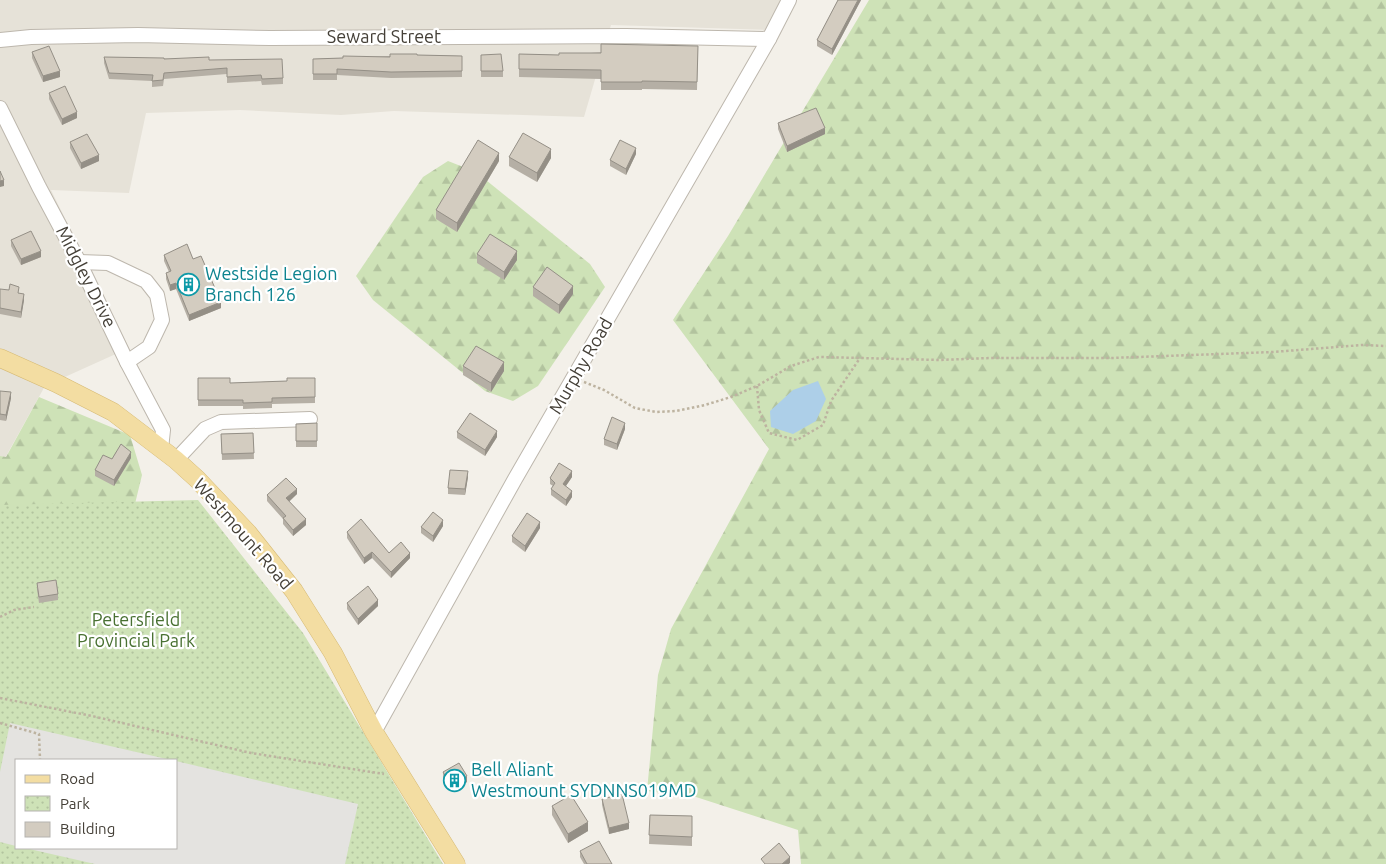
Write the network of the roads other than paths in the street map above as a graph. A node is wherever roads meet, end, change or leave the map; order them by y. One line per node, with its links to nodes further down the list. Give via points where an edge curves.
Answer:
1 (789, 0): 2 (street, Murphy Road)
2 (769, 39): 3 (street, Seward Street, via 138,35); 12 (street, Murphy Road, via 515,479)
3 (0, 40)
4 (0, 108): 5 (street, Midgley Drive)
5 (6, 132): 6 (street, Midgley Drive)
6 (80, 262): 8 (street, Midgley Drive); 8 (street, via 108,263 146,281 157,295 162,320 149,347)
7 (0, 358): 10 (main road, Westmount Road, via 113,412)
8 (127, 362): 10 (street, Midgley Drive, via 162,430)
9 (310, 419): 11 (street, via 221,422 205,429)
10 (161, 448): 11 (main road, Westmount Road)
11 (176, 460): 12 (main road, Westmount Road, via 248,534 294,591 333,653)
12 (374, 732): 13 (main road, Westmount Road)
13 (456, 864)

